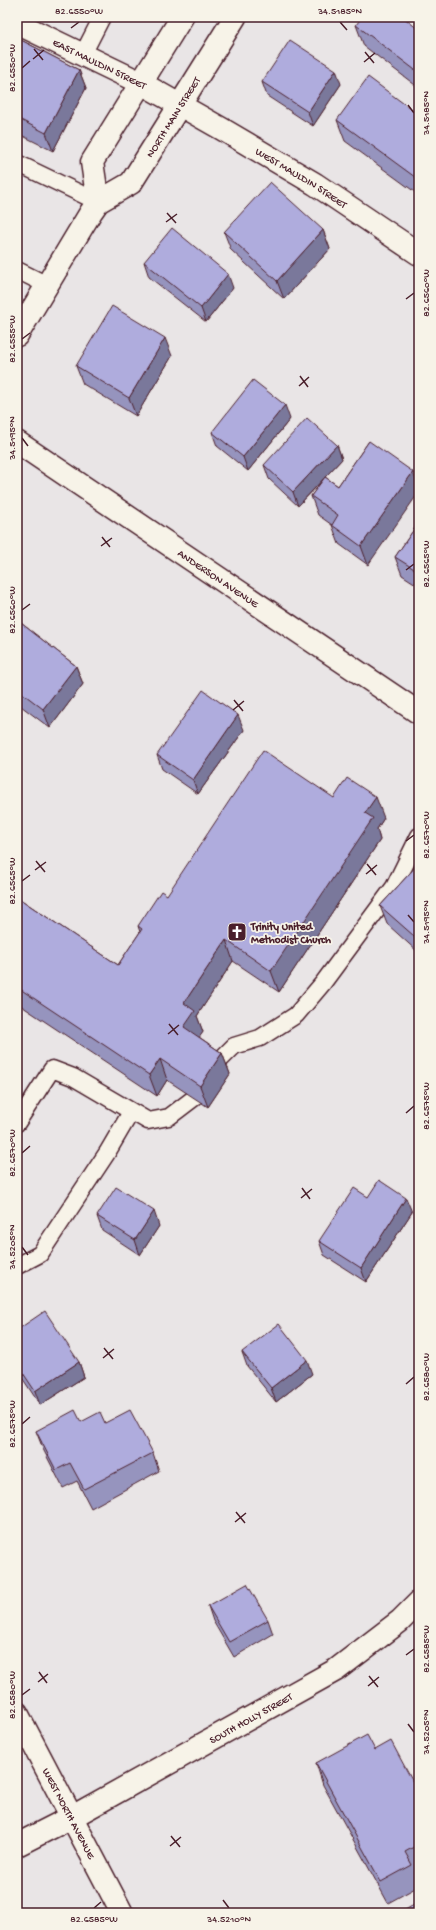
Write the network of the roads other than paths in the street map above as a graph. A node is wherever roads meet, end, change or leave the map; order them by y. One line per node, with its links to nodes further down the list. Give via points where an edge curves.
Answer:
1 (102, 17): 5 (lane)
2 (182, 17): 6 (street)
3 (235, 17): 7 (street, NORTH MAIN STREET)
4 (18, 25): 5 (street, EAST MAULDIN STREET)
5 (83, 54): 6 (street, EAST MAULDIN STREET)
6 (141, 83): 7 (street, EAST MAULDIN STREET); 9 (street, via 92,162)
7 (180, 106): 9 (street, NORTH MAIN STREET, via 131,184); 10 (street, WEST MAULDIN STREET, via 314,184)
8 (17, 163): 9 (lane)
9 (98, 202): 12 (street, NORTH MAIN STREET)
10 (419, 254)
11 (17, 270): 12 (lane)
12 (47, 285): 13 (street, NORTH MAIN STREET)
13 (17, 334)
14 (17, 442): 15 (street, ANDERSON AVENUE)
15 (419, 714)
16 (419, 836): 17 (lane, via 394,887 296,1015 260,1038 234,1046)
17 (216, 1064)
18 (194, 1098): 19 (lane, via 168,1117 148,1122)
19 (131, 1112): 20 (lane, via 73,1077 52,1069); 21 (lane, via 40,1254)
20 (17, 1123)
21 (17, 1266)
22 (419, 1602): 24 (street, SOUTH HOLLY STREET, via 400,1621 336,1670)
23 (17, 1713): 24 (street, WEST NORTH AVENUE)
24 (72, 1817): 25 (street, SOUTH HOLLY STREET); 26 (street, WEST NORTH AVENUE)
25 (17, 1845)
26 (122, 1913)

